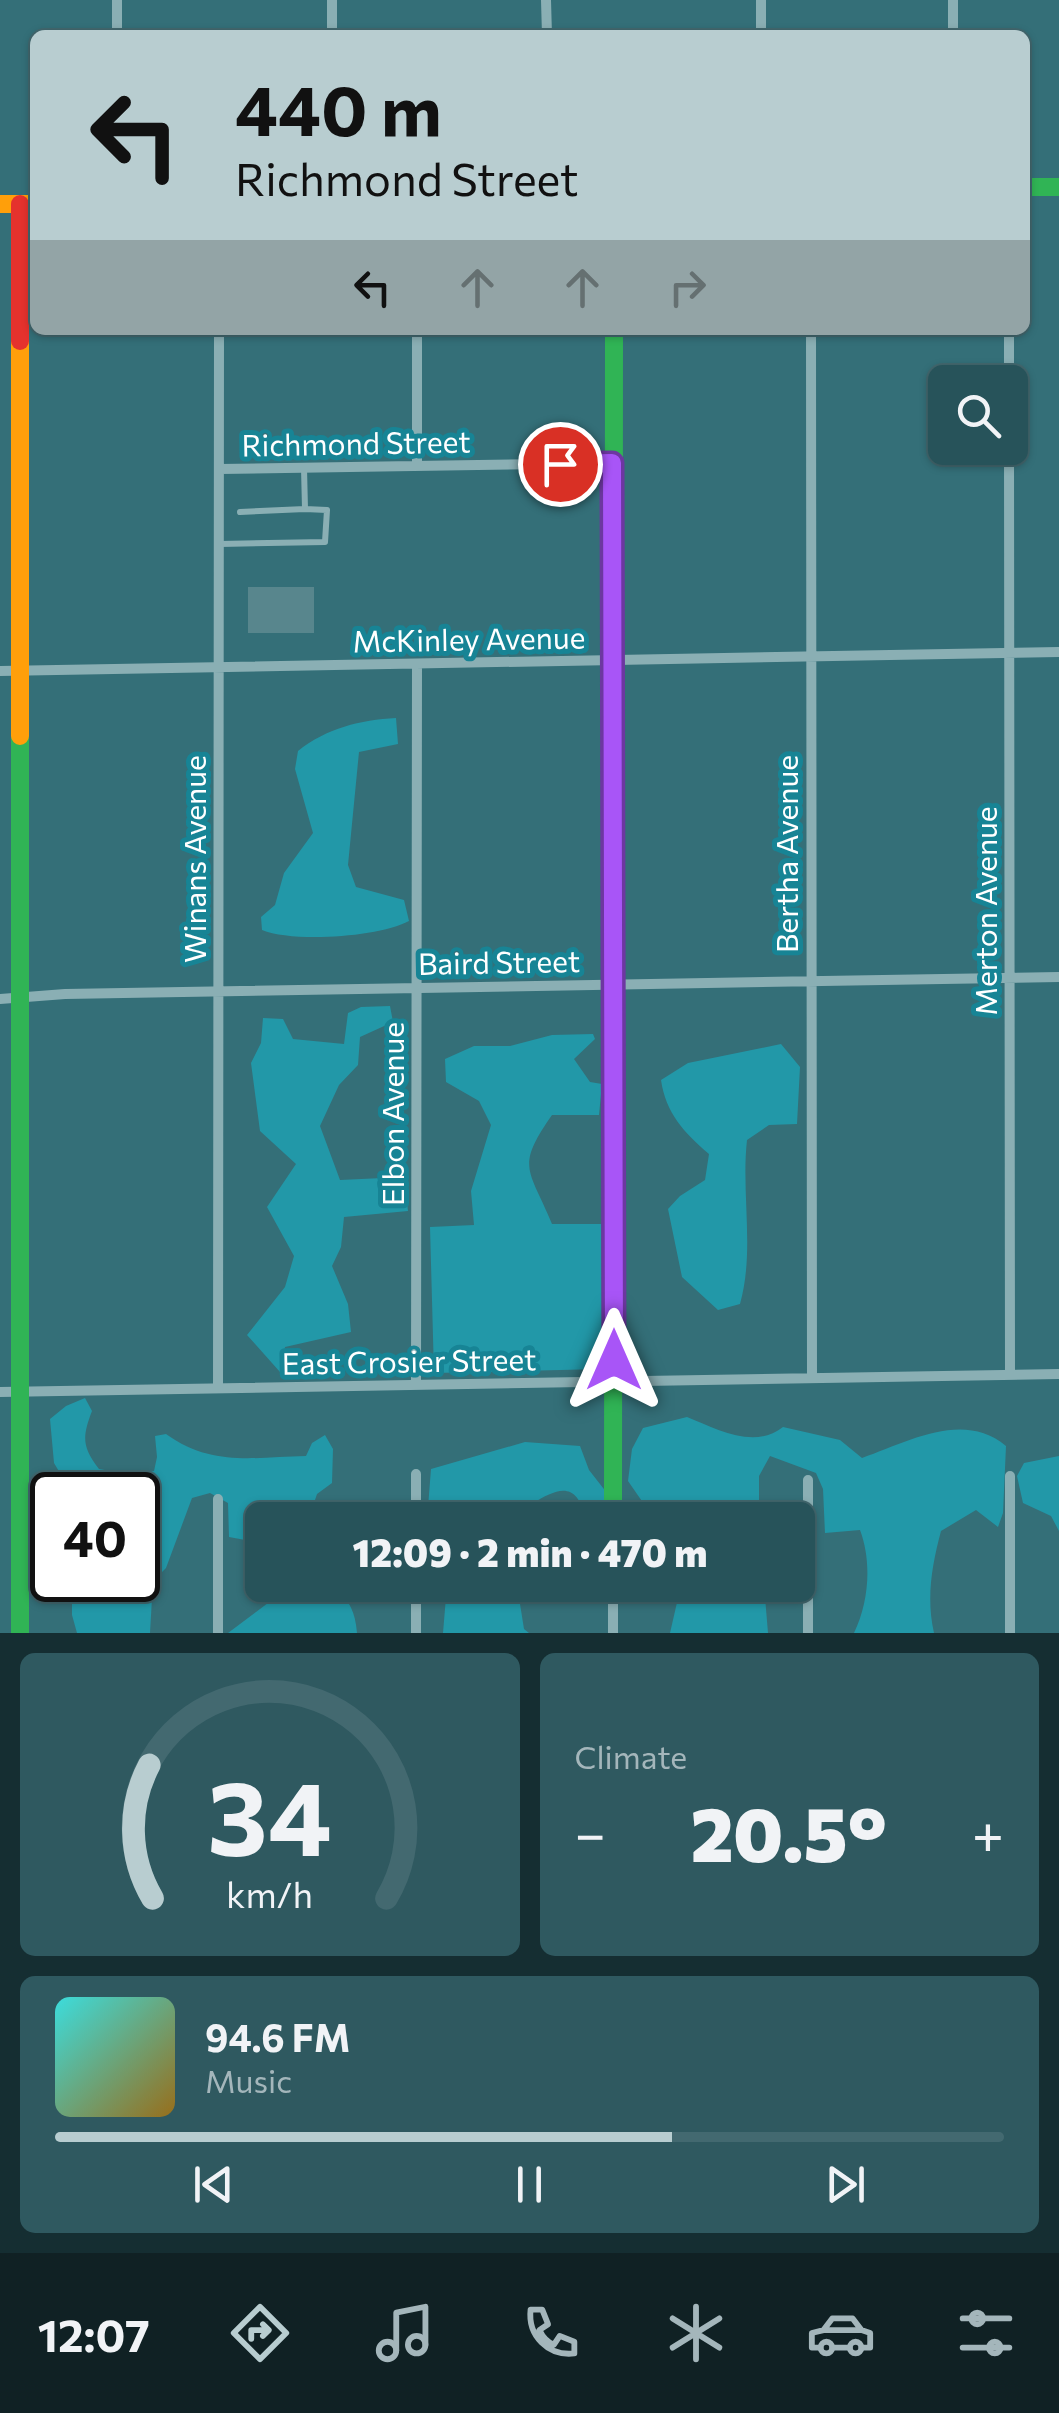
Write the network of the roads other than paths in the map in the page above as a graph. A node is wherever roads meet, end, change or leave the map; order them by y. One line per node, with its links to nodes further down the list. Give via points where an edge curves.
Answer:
1 (117, 0): 6 (street)
2 (332, 0): 7 (street)
3 (546, 0): 8 (street)
4 (760, 0): 9 (street)
5 (953, 0): 10 (street)
6 (117, 30)
7 (332, 30)
8 (546, 30)
9 (760, 30)
10 (953, 30)
11 (1030, 187): 12 (street)
12 (1059, 187)
13 (0, 204): 14 (street)
14 (28, 204): 35 (street)
15 (219, 335): 25 (street, Winans Avenue)
16 (417, 335): 23 (street)
17 (614, 335): 21 (street)
18 (810, 335): 31 (street, Bertha Avenue)
19 (1009, 335): 20 (street)
20 (1009, 365)
21 (612, 463): 23 (street, Richmond Street); 32 (street)
22 (1009, 465): 30 (street, Merton Avenue)
23 (417, 466): 24 (street, Richmond Street)
24 (304, 468): 25 (street, Richmond Street); 26 (lane)
25 (220, 469): 28 (street, Winans Avenue)
26 (305, 509): 27 (lane); 28 (lane, via 327,510 325,542)
27 (240, 512)
28 (220, 544): 34 (street, Winans Avenue)
29 (1059, 652): 30 (street, McKinley Avenue)
30 (1009, 653): 31 (street, McKinley Avenue); 36 (street, Merton Avenue)
31 (810, 657): 32 (street, McKinley Avenue); 38 (street, Bertha Avenue)
32 (615, 661): 33 (street, McKinley Avenue); 39 (street)
33 (417, 664): 34 (street, McKinley Avenue); 40 (street, Elbon Avenue)
34 (220, 666): 35 (street, McKinley Avenue); 41 (street, Winans Avenue)
35 (10, 671): 42 (street)
36 (1009, 977): 37 (street, Baird Street); 38 (street, Baird Street); 45 (street, Merton Avenue)
37 (1059, 977)
38 (810, 980): 39 (street, Baird Street); 46 (street, Bertha Avenue)
39 (615, 984): 40 (street, Baird Street); 47 (street)
40 (417, 987): 41 (street, Baird Street); 48 (street, Elbon Avenue)
41 (218, 991): 42 (street, Baird Street); 49 (street, Winans Avenue)
42 (20, 997): 43 (street, Baird Street); 51 (street)
43 (0, 999)
44 (1059, 1374): 45 (street, East Crosier Street)
45 (1010, 1375): 46 (street, East Crosier Street)
46 (812, 1378): 47 (street, East Crosier Street)
47 (614, 1382): 48 (street, East Crosier Street); 57 (street)
48 (416, 1384): 49 (street, East Crosier Street)
49 (218, 1388): 51 (street, East Crosier Street)
50 (0, 1392): 51 (street, East Crosier Street)
51 (20, 1392): 60 (street)
52 (416, 1474): 56 (street)
53 (1010, 1476): 65 (street)
54 (808, 1480): 64 (street)
55 (218, 1499): 61 (street)
56 (416, 1502)
57 (613, 1502)
58 (416, 1602): 62 (street)
59 (614, 1602): 63 (street)
60 (20, 1633)
61 (218, 1633)
62 (416, 1633)
63 (614, 1633)
64 (808, 1633)
65 (1010, 1633)

